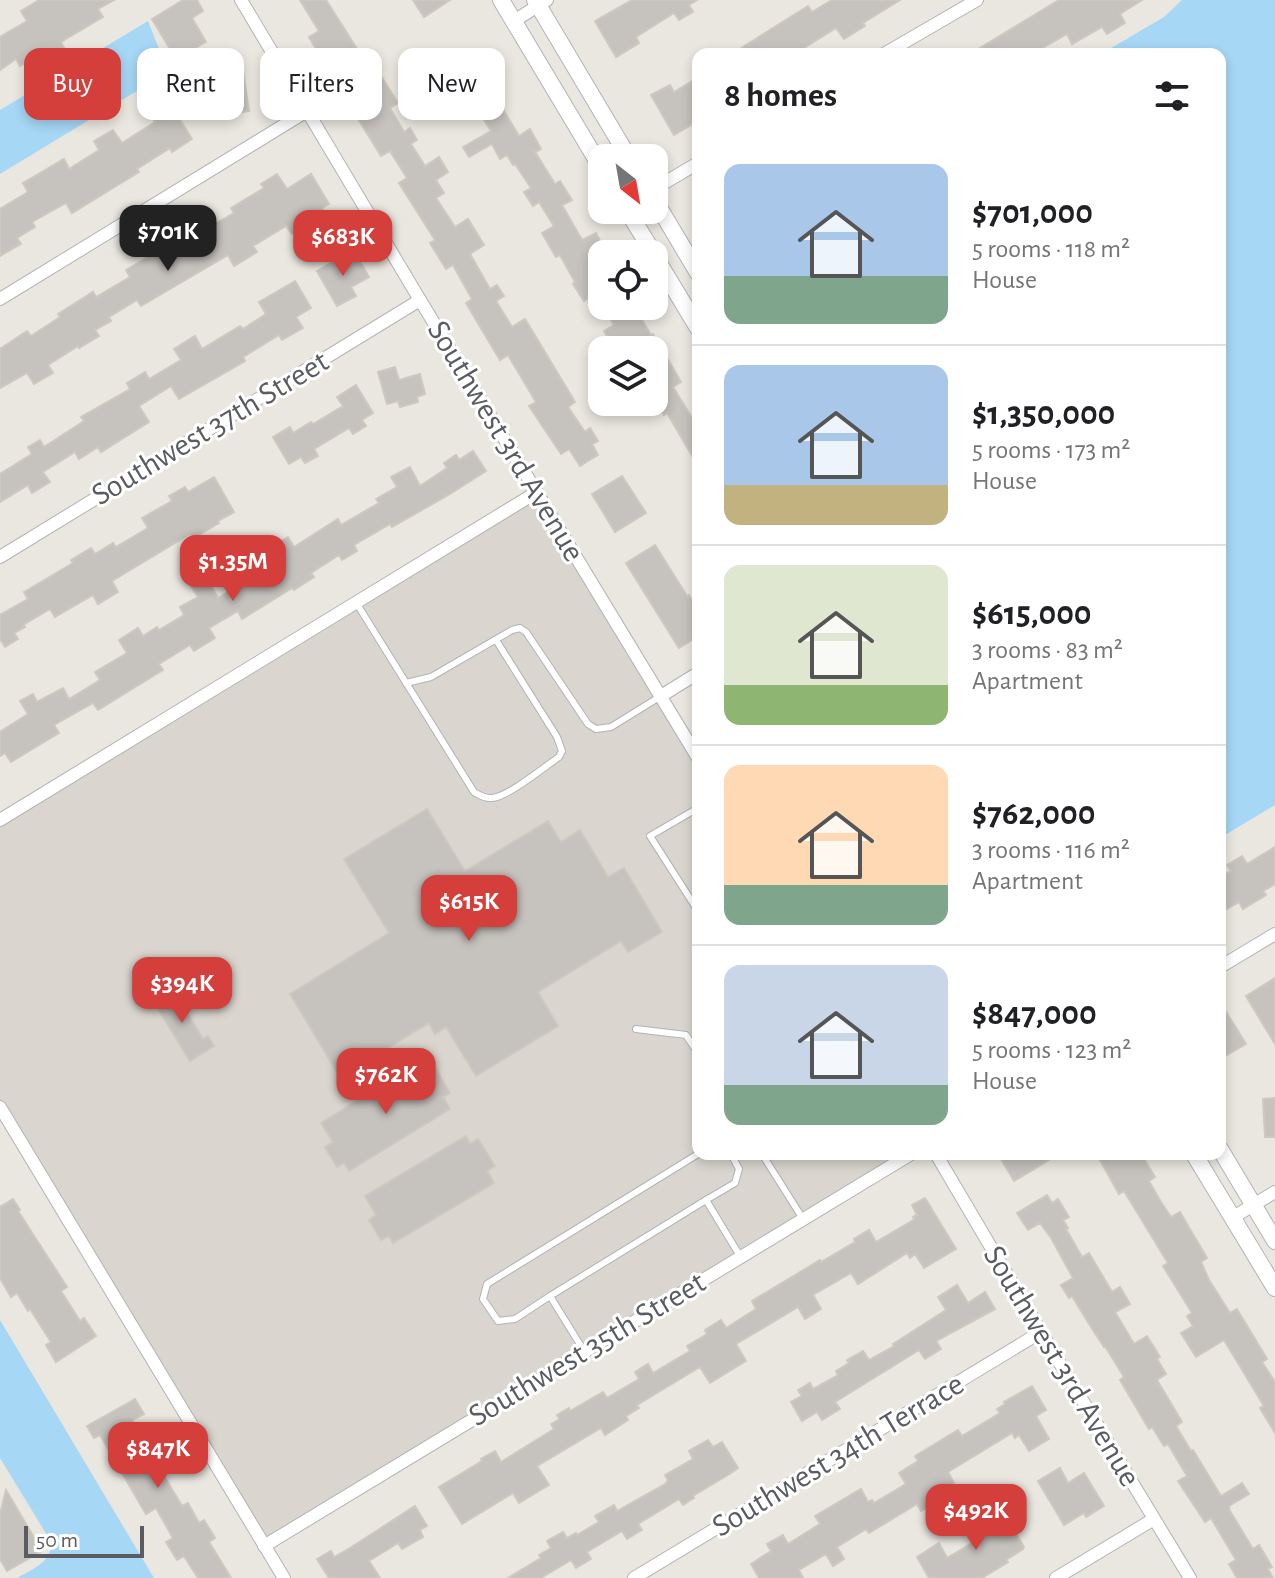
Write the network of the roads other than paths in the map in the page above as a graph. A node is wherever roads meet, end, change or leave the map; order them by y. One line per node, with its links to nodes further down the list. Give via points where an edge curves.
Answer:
1 (241, 0): 6 (street, Southwest 3rd Avenue)
2 (501, 0): 5 (street)
3 (977, 0): 7 (street)
4 (540, 2): 5 (street); 10 (street)
5 (514, 21): 11 (street)
6 (270, 48)
7 (894, 48)
8 (292, 120): 17 (street)
9 (312, 120): 18 (street, Southwest 3rd Avenue)
10 (621, 144)
11 (588, 145)
12 (692, 167): 13 (street)
13 (668, 181)
14 (668, 223): 15 (street)
15 (692, 263)
16 (668, 278): 19 (street)
17 (0, 299)
18 (420, 300): 20 (street, Southwest 3rd Avenue); 21 (street, Southwest 37th Street)
19 (692, 318)
20 (537, 492): 22 (street); 26 (street, Southwest 3rd Avenue)
21 (0, 557)
22 (356, 603): 25 (lane); 29 (street)
23 (496, 640): 25 (lane, via 431,677); 25 (lane, via 562,751 506,793 492,798 474,792); 26 (lane, via 512,630 526,632 596,729 611,727)
24 (692, 677): 26 (street)
25 (406, 683)
26 (661, 696): 27 (street, Southwest 3rd Avenue)
27 (692, 748)
28 (692, 812): 30 (lane, via 650,836)
29 (0, 820)
30 (692, 902)
31 (1275, 934): 32 (street)
32 (1226, 963)
33 (636, 1029): 34 (lane, via 686,1035)
34 (692, 1044)
35 (0, 1107): 55 (street)
36 (692, 1158): 51 (lane, via 487,1284 483,1299 498,1321 515,1319)
37 (1226, 1159): 45 (street)
38 (734, 1160): 44 (lane, via 739,1169 735,1183)
39 (766, 1160): 47 (lane)
40 (901, 1160): 47 (street, Southwest 35th Street)
41 (940, 1160): 52 (street, Southwest 3rd Avenue)
42 (1198, 1160): 46 (street)
43 (1275, 1192): 45 (street)
44 (706, 1200): 49 (lane); 51 (lane)
45 (1254, 1205): 46 (street); 48 (street)
46 (1232, 1218): 50 (street)
47 (803, 1219): 49 (street, Southwest 35th Street)
48 (1275, 1241)
49 (740, 1256): 53 (street, Southwest 35th Street)
50 (1275, 1288)
51 (550, 1296): 53 (lane)
52 (1041, 1332): 54 (street, Southwest 3rd Avenue); 57 (street, Southwest 34th Terrace)
53 (584, 1351): 55 (street, Southwest 35th Street)
54 (1154, 1519): 58 (street); 59 (street, Southwest 3rd Avenue)
55 (264, 1546): 56 (street)
56 (284, 1578)
57 (634, 1578)
58 (1056, 1578)
59 (1190, 1578)

